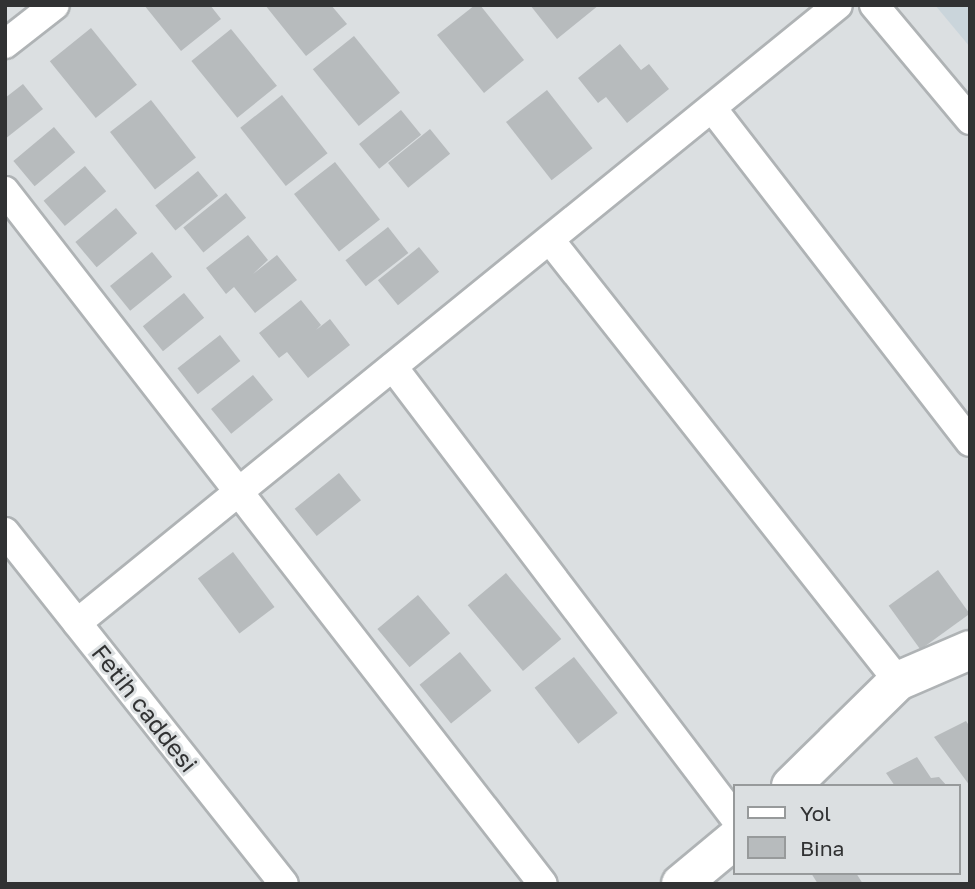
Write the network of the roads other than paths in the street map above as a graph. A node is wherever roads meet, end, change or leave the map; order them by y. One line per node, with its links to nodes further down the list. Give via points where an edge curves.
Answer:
1 (55, 5): 4 (street)
2 (838, 5): 5 (street)
3 (874, 5): 6 (street)
4 (5, 44)
5 (712, 108): 8 (street); 10 (street)
6 (970, 120)
7 (5, 191): 11 (street)
8 (550, 240): 9 (street); 16 (street)
9 (393, 368): 11 (street); 18 (street)
10 (970, 442)
11 (238, 493): 14 (street); 22 (street)
12 (5, 532): 13 (street, Fetih caddesi)
13 (14, 561): 14 (street, Fetih caddesi)
14 (77, 623): 20 (street, Fetih caddesi)
15 (970, 650): 16 (street)
16 (898, 681): 17 (street)
17 (793, 784)
18 (734, 817)
19 (734, 840): 21 (street)
20 (272, 879)
21 (690, 881)
22 (543, 884)

